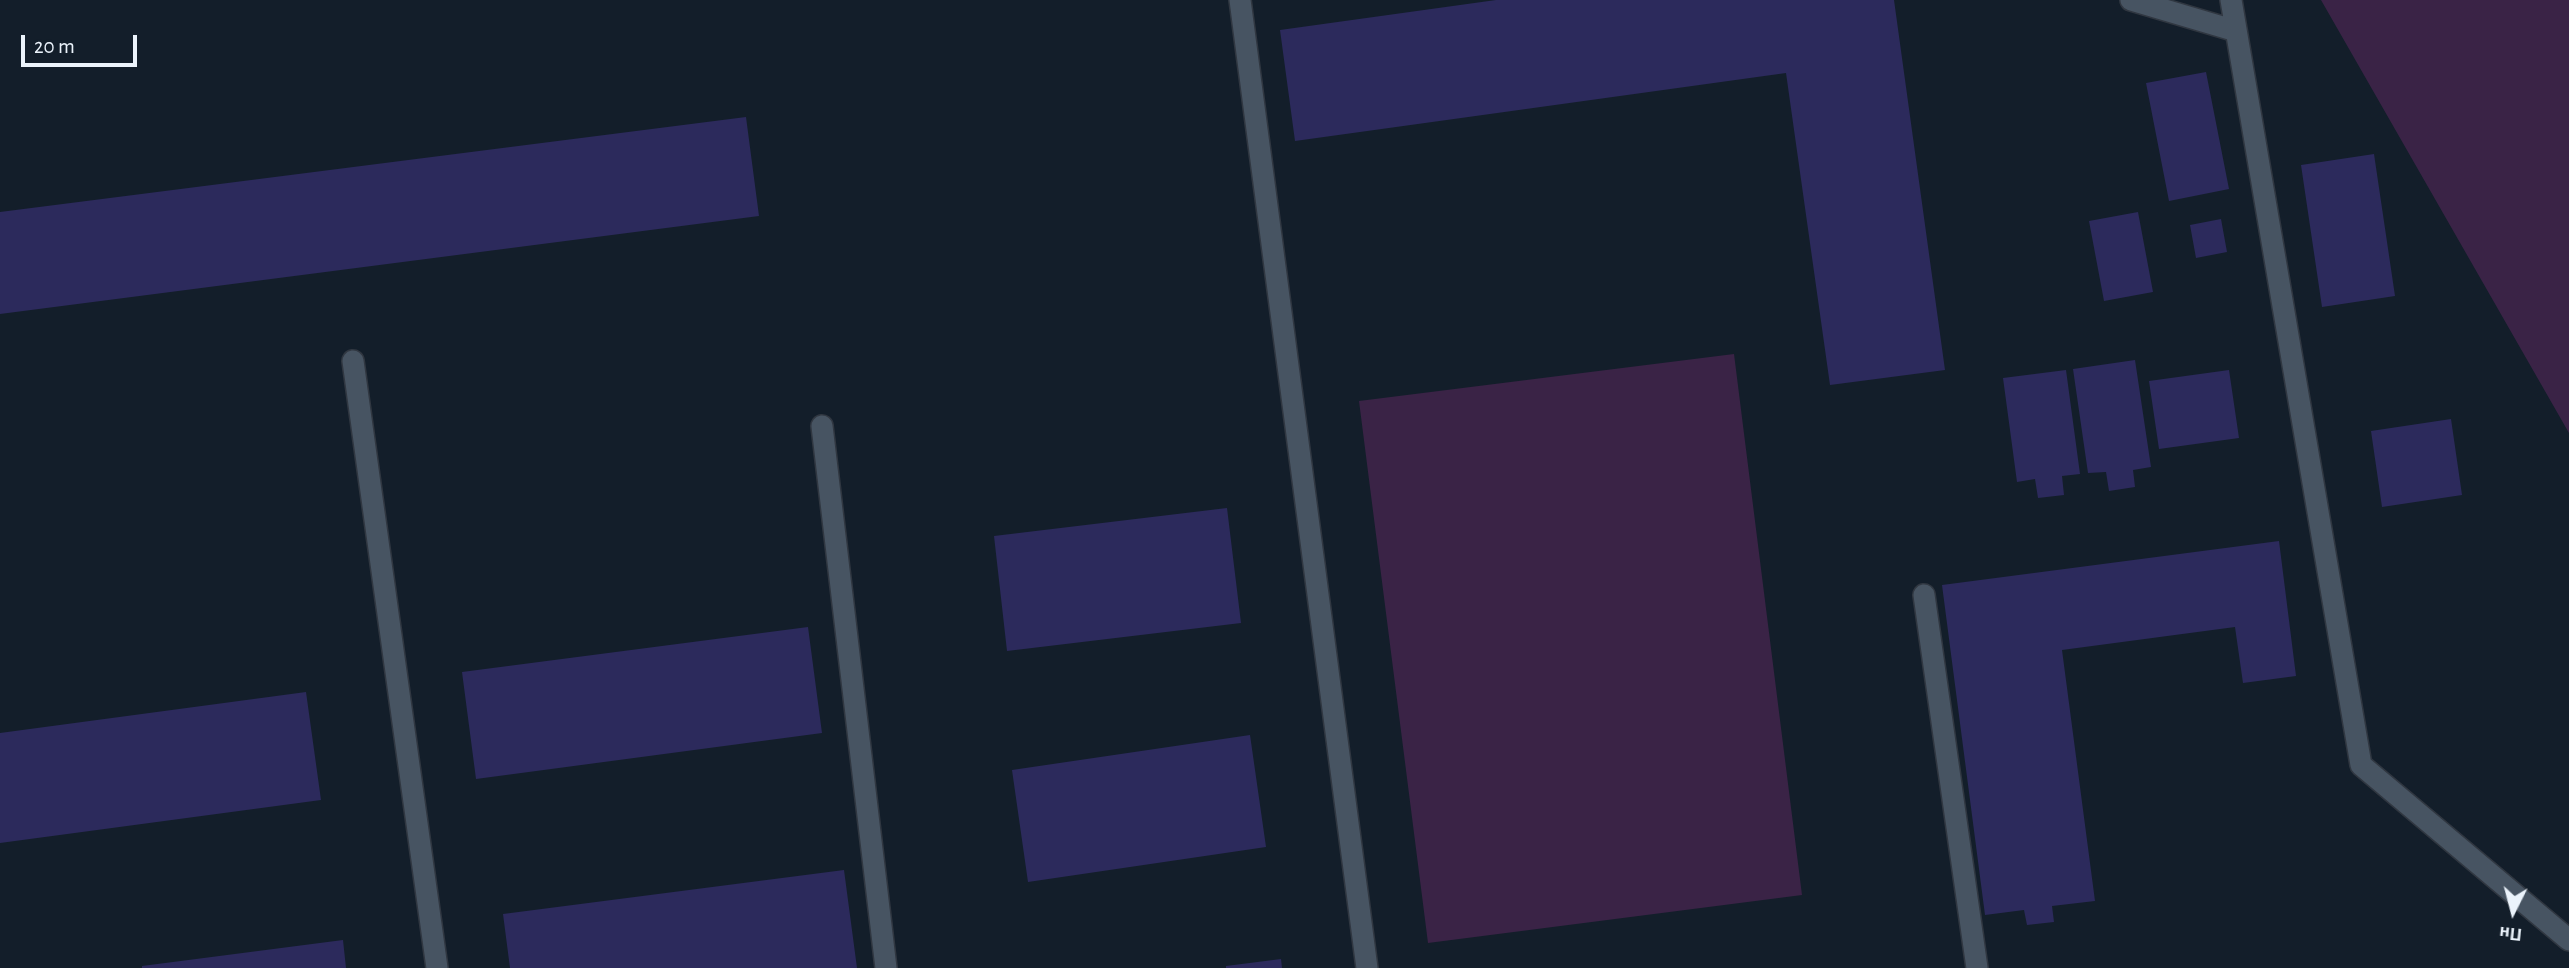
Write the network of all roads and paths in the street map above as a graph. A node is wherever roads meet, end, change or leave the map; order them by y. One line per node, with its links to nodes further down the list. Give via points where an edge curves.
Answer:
1 (1240, 0): 11 (lane)
2 (2131, 0): 4 (lane)
3 (2231, 0): 4 (lane)
4 (2236, 31): 8 (lane, via 2361,765)
5 (353, 361): 9 (lane)
6 (822, 426): 10 (lane)
7 (1924, 595): 12 (lane)
8 (2569, 940)
9 (437, 968)
10 (886, 968)
11 (1367, 968)
12 (1977, 968)

